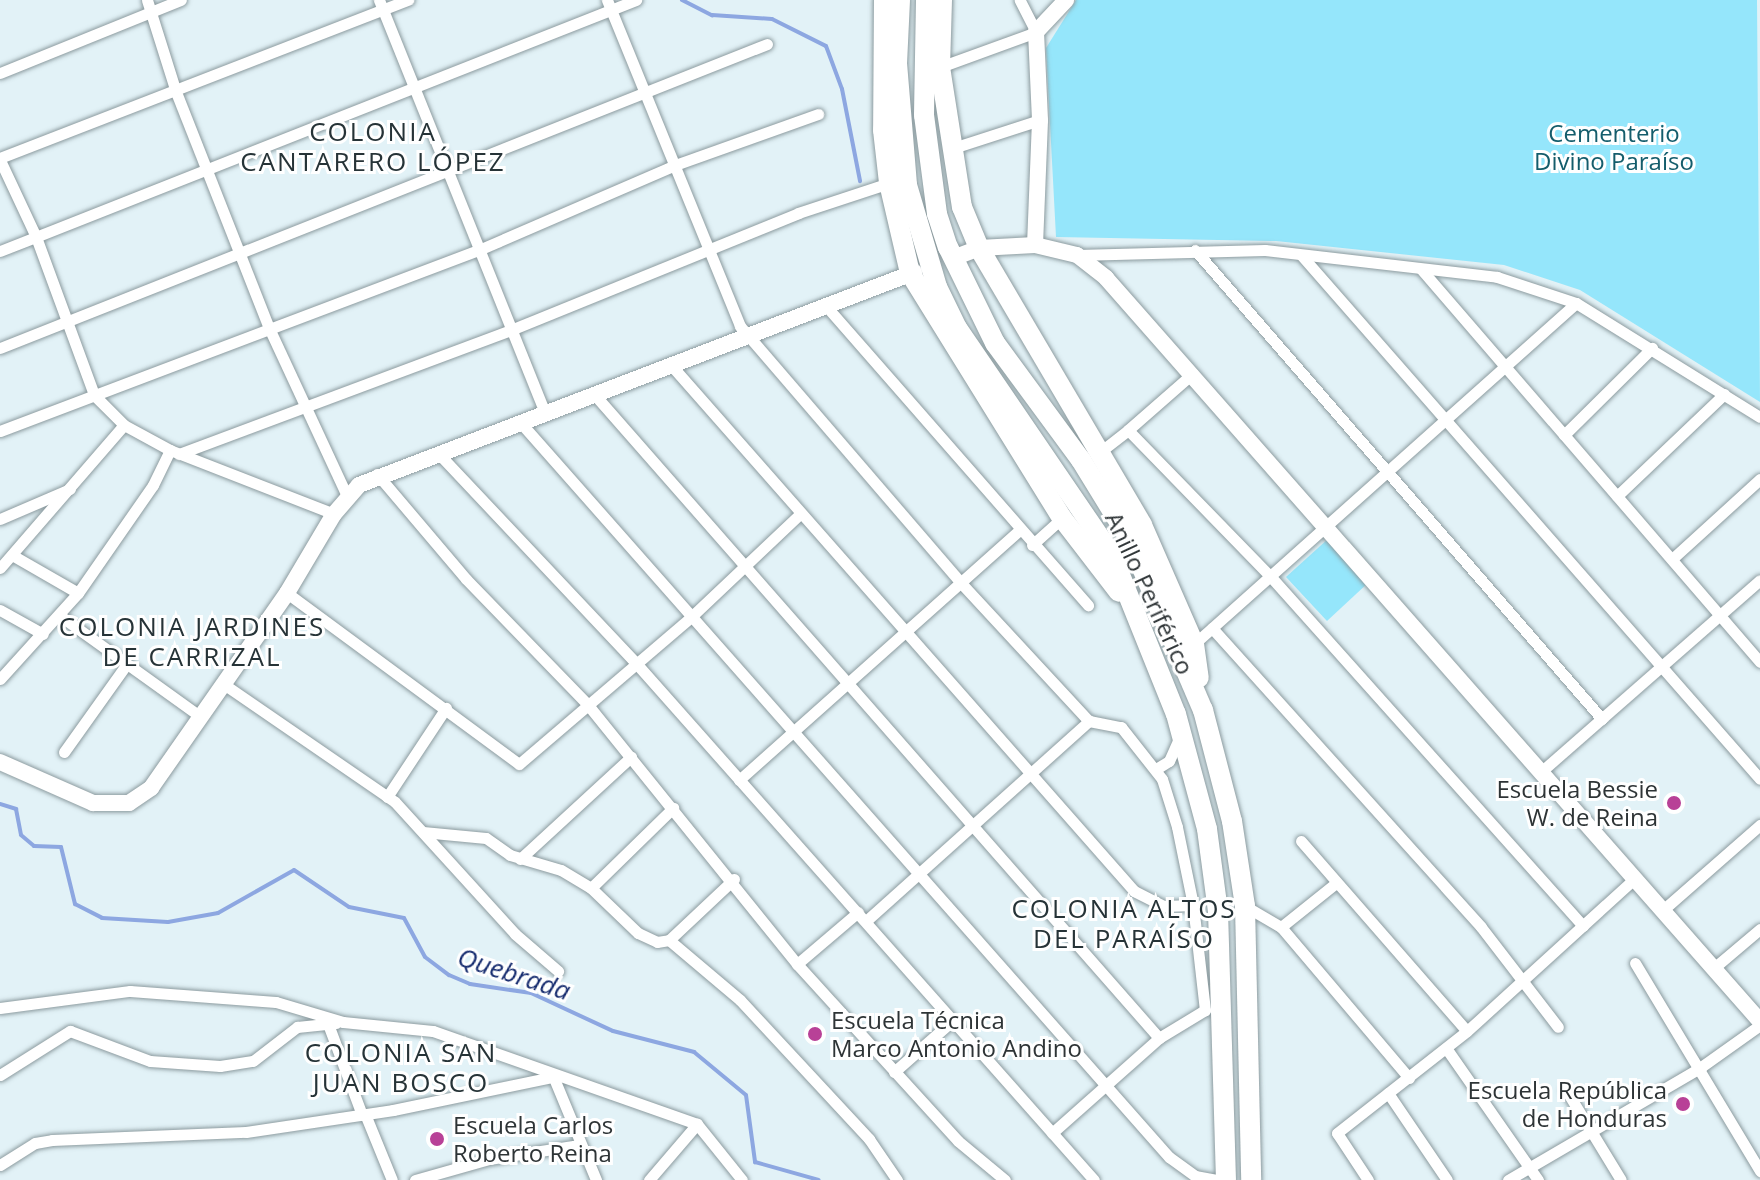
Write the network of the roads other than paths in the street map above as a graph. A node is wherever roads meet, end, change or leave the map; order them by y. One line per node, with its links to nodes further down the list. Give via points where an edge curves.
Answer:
1 (181, 0): 12 (street)
2 (408, 0): 10 (street)
3 (636, 0): 11 (street)
4 (884, 0): 27 (highway, via 883,130)
5 (900, 0): 93 (highway, Anillo Periférico, via 897,63 907,185 937,287 957,328 1112,555)
6 (926, 0): 107 (highway, Anillo Periférico, via 924,115 937,214 948,247 995,343 1081,460 1130,540)
7 (942, 0): 15 (highway)
8 (1020, 0): 13 (street)
9 (1066, 0): 13 (street)
10 (381, 5): 17 (street); 19 (street)
11 (608, 5): 17 (street); 18 (street)
12 (149, 6): 16 (street); 19 (street)
13 (1036, 32): 15 (street); 21 (street)
14 (767, 44): 18 (street)
15 (940, 67): 22 (highway)
16 (0, 73)
17 (419, 89): 25 (street); 26 (street)
18 (645, 90): 24 (street); 26 (street)
19 (176, 92): 23 (street); 25 (street)
20 (818, 114): 24 (street)
21 (1040, 120): 22 (street); 29 (street)
22 (950, 149): 35 (highway)
23 (0, 159): 28 (street)
24 (675, 165): 30 (street); 31 (street)
25 (208, 170): 28 (street); 34 (street)
26 (452, 172): 30 (street); 34 (street)
27 (889, 183): 31 (street); 39 (highway)
28 (36, 237): 33 (street); 42 (street)
29 (1035, 245): 35 (street); 36 (street)
30 (481, 249): 43 (street); 44 (street)
31 (706, 249): 44 (street); 45 (street, via 733,314)
32 (1195, 250): 36 (street); 37 (street); 66 (street)
33 (0, 251)
34 (239, 251): 42 (street); 43 (street)
35 (970, 252): 64 (highway)
36 (1077, 255): 50 (street, via 1106,278)
37 (1302, 256): 38 (street); 58 (street)
38 (1421, 269): 40 (street, via 1497,277); 49 (street)
39 (912, 273): 41 (street); 74 (highway)
40 (1576, 303): 47 (street); 49 (street)
41 (826, 306): 45 (street); 77 (street)
42 (65, 323): 46 (street); 53 (street)
43 (269, 328): 53 (street); 54 (street)
44 (513, 329): 54 (street); 55 (street)
45 (750, 336): 48 (street); 85 (street)
46 (0, 348)
47 (1652, 348): 52 (street); 62 (street)
48 (671, 365): 51 (street); 73 (street)
49 (1506, 367): 58 (street); 62 (street)
50 (1193, 373): 60 (street); 76 (street)
51 (594, 394): 55 (street); 81 (street)
52 (1724, 394): 56 (street); 71 (street)
53 (94, 395): 59 (street); 61 (street)
54 (303, 407): 63 (street); 70 (street)
55 (545, 412): 57 (street)
56 (1760, 417)
57 (520, 422): 65 (street); 92 (street)
58 (1445, 423): 66 (street); 101 (street)
59 (124, 425): 63 (street); 69 (street)
60 (1128, 430): 64 (street); 83 (street)
61 (0, 431)
62 (1564, 435): 71 (street)
63 (174, 452): 72 (street); 86 (street)
64 (1100, 452): 97 (highway, via 1142,525)
65 (438, 453): 67 (street); 98 (street)
66 (1386, 471): 76 (street); 109 (street)
67 (377, 474): 70 (street); 105 (street, via 466,579)
68 (1760, 479): 80 (street)
69 (74, 487): 75 (street); 79 (street)
70 (347, 496): 72 (street)
71 (1617, 496): 80 (street)
72 (334, 514): 87 (street)
73 (799, 515): 81 (street); 96 (street)
74 (1062, 518): 78 (street); 93 (highway)
75 (0, 519)
76 (1328, 526): 83 (street); 117 (street)
77 (1018, 531): 78 (street); 85 (street)
78 (1032, 545): 88 (street)
79 (12, 555): 82 (street); 86 (street)
80 (1672, 559): 91 (street)
81 (744, 567): 92 (street); 104 (street)
82 (0, 568)
83 (1271, 577): 94 (street); 137 (street)
84 (1760, 580): 91 (street)
85 (961, 583): 96 (street); 110 (street)
86 (78, 593): 90 (street)
87 (287, 593): 103 (street); 106 (street)
88 (1088, 605)
89 (0, 610): 95 (street)
90 (59, 615): 95 (street); 100 (street)
91 (1720, 615): 99 (street); 101 (street)
92 (691, 617): 98 (street); 111 (street)
93 (1138, 618): 112 (highway, Anillo Periférico)
94 (1212, 628): 97 (street); 145 (street, via 1481,927)
95 (43, 634): 102 (street)
96 (904, 634): 104 (street); 118 (street)
97 (1194, 644): 107 (highway)
98 (635, 662): 105 (street); 120 (street)
99 (1760, 662)
100 (126, 665): 108 (street); 113 (street)
101 (1661, 667): 109 (street); 119 (street)
102 (0, 679)
103 (225, 685): 108 (street); 121 (street)
104 (849, 685): 111 (street); 123 (street)
105 (588, 705): 106 (street, via 519,764); 114 (street)
106 (446, 708): 121 (street)
107 (1203, 710): 134 (highway, Anillo Periférico, via 1232,821)
108 (201, 717): 115 (street, via 151,788 117,806 93,803)
109 (1602, 719): 117 (street)
110 (1089, 721): 116 (street, via 1121,727); 118 (street)
111 (794, 732): 120 (street); 128 (street)
112 (1181, 734): 116 (street, via 1169,761); 180 (highway, Anillo Periférico, via 1207,829 1218,911)
113 (64, 752)
114 (631, 757): 122 (street); 127 (street)
115 (0, 762)
116 (1156, 769): 133 (street, via 1177,827)
117 (1543, 770): 129 (street)
118 (1031, 774): 123 (street); 133 (street, via 1134,891 1164,906)
119 (1760, 779)
120 (739, 780): 136 (street)
121 (387, 797): 125 (street)
122 (673, 808): 130 (street); 132 (street)
123 (974, 824): 128 (street); 153 (street)
124 (1760, 825): 135 (street)
125 (423, 832): 127 (street, via 486,838); 144 (street, via 515,934)
126 (1301, 841): 131 (street)
127 (520, 859): 132 (street, via 561,870)
128 (918, 873): 136 (street); 160 (street)
129 (1635, 878): 135 (street); 137 (street)
130 (734, 879): 140 (street); 142 (street)
131 (1336, 883): 138 (street); 152 (street)
132 (591, 888): 140 (street, via 638,933 657,942)
133 (1193, 905): 153 (street, via 1205,1010)
134 (1245, 906): 138 (street); 181 (highway, Anillo Periférico)
135 (1664, 909): 143 (street)
136 (862, 916): 142 (street); 147 (street)
137 (1583, 926): 145 (street)
138 (1281, 927): 159 (street)
139 (1760, 929): 143 (street)
140 (669, 940): 176 (street, via 740,1000 869,1139)
141 (1635, 963): 155 (street)
142 (797, 964): 157 (street)
143 (1715, 967): 149 (street)
144 (558, 971)
145 (1522, 984): 151 (street); 152 (street)
146 (0, 1008): 148 (street, via 130,991 276,1002)
147 (952, 1021): 157 (street); 166 (street)
148 (343, 1022): 150 (street); 158 (street, via 433,1031)
149 (1760, 1023): 155 (street)
150 (328, 1024): 156 (street, via 297,1027 253,1061 220,1066 150,1061 70,1031); 163 (street)
151 (1558, 1027)
152 (1467, 1031): 154 (street)
153 (1159, 1038): 160 (street)
154 (1446, 1048): 159 (street); 169 (street)
155 (1701, 1067): 165 (street); 170 (street)
156 (1, 1071)
157 (894, 1072): 177 (street, via 958,1141)
158 (553, 1076): 163 (street); 164 (street); 167 (street)
159 (1409, 1078): 162 (street)
160 (1107, 1087): 166 (street); 179 (street, via 1183,1170)
161 (1566, 1090): 165 (street)
162 (1388, 1093): 182 (street, via 1337,1133); 183 (street)
163 (364, 1115): 168 (street, via 246,1132 52,1140 35,1143); 171 (street)
164 (697, 1124): 174 (street); 175 (street)
165 (1590, 1130): 169 (street); 186 (street)
166 (1052, 1133): 178 (street)
167 (578, 1145): 172 (street, via 489,1159); 173 (street)
168 (0, 1165)
169 (1530, 1167): 184 (street); 185 (street)
170 (1760, 1171)
171 (392, 1180)
172 (415, 1180)
173 (596, 1180)
174 (649, 1180)
175 (742, 1180)
176 (897, 1180)
177 (1005, 1180)
178 (1094, 1180)
179 (1217, 1180)
180 (1226, 1180)
181 (1251, 1180)
182 (1368, 1180)
183 (1447, 1180)
184 (1508, 1180)
185 (1538, 1180)
186 (1621, 1180)

